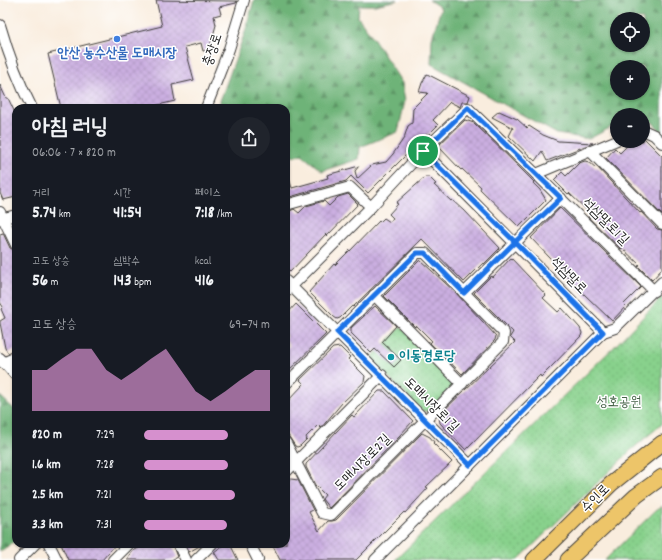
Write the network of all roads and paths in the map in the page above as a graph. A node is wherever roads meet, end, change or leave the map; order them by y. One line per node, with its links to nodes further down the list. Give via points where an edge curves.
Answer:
1 (244, 0): 5 (street, 충장로)
2 (0, 25): 3 (street)
3 (3, 47): 4 (street)
4 (30, 104)
5 (208, 104)
6 (650, 133): 8 (street)
7 (610, 143): 10 (street)
8 (662, 143)
9 (423, 151): 11 (street, 석삼말로1길, via 468,108); 14 (street); 19 (street, 석삼말로)
10 (590, 151): 11 (street); 17 (street)
11 (536, 174): 12 (street, 석삼말로1길)
12 (561, 198): 19 (street); 23 (street, 석삼말로1길)
13 (290, 204): 14 (street, via 350,187)
14 (371, 207): 21 (street)
15 (12, 216): 16 (street)
16 (1, 217): 18 (street)
17 (662, 224)
18 (12, 237)
19 (515, 242): 24 (street); 27 (street, 석삼말로)
20 (662, 282): 23 (street)
21 (290, 284)
22 (290, 288): 26 (street, 도매시장로1길)
23 (654, 290): 27 (street, via 615,328)
24 (464, 293): 25 (street, 도매시장로2길, via 425,253 417,253); 33 (street, 도매시장로2길, via 504,333 503,342)
25 (374, 295): 26 (street, 도매시장로2길); 33 (street)
26 (337, 332): 31 (street, 도매시장로1길); 32 (street, 도매시장로2길)
27 (603, 332): 38 (street)
28 (12, 358): 29 (street)
29 (2, 360): 30 (street)
30 (12, 371)
31 (382, 375): 34 (street, 도매시장로1길); 37 (street)
32 (290, 380)
33 (462, 384): 34 (street, 도매시장로2길)
34 (425, 420): 37 (street, 도매시장로2길, via 331,515 322,513); 38 (street, 도매시장로1길)
35 (662, 443): 54 (highway, 수인로, via 611,484)
36 (290, 450): 37 (street, 도매시장로2길)
37 (296, 462): 39 (street)
38 (470, 465): 53 (street)
39 (290, 468)
40 (662, 477): 55 (highway, 수인로, via 636,496)
41 (31, 548): 48 (street)
42 (51, 548): 49 (street)
43 (126, 548): 47 (street)
44 (180, 548): 50 (street)
45 (208, 548): 51 (street)
46 (252, 548): 52 (street)
47 (118, 558)
48 (19, 560)
49 (57, 560)
50 (186, 560)
51 (196, 560)
52 (258, 560)
53 (375, 560)
54 (534, 560)
55 (568, 560)

